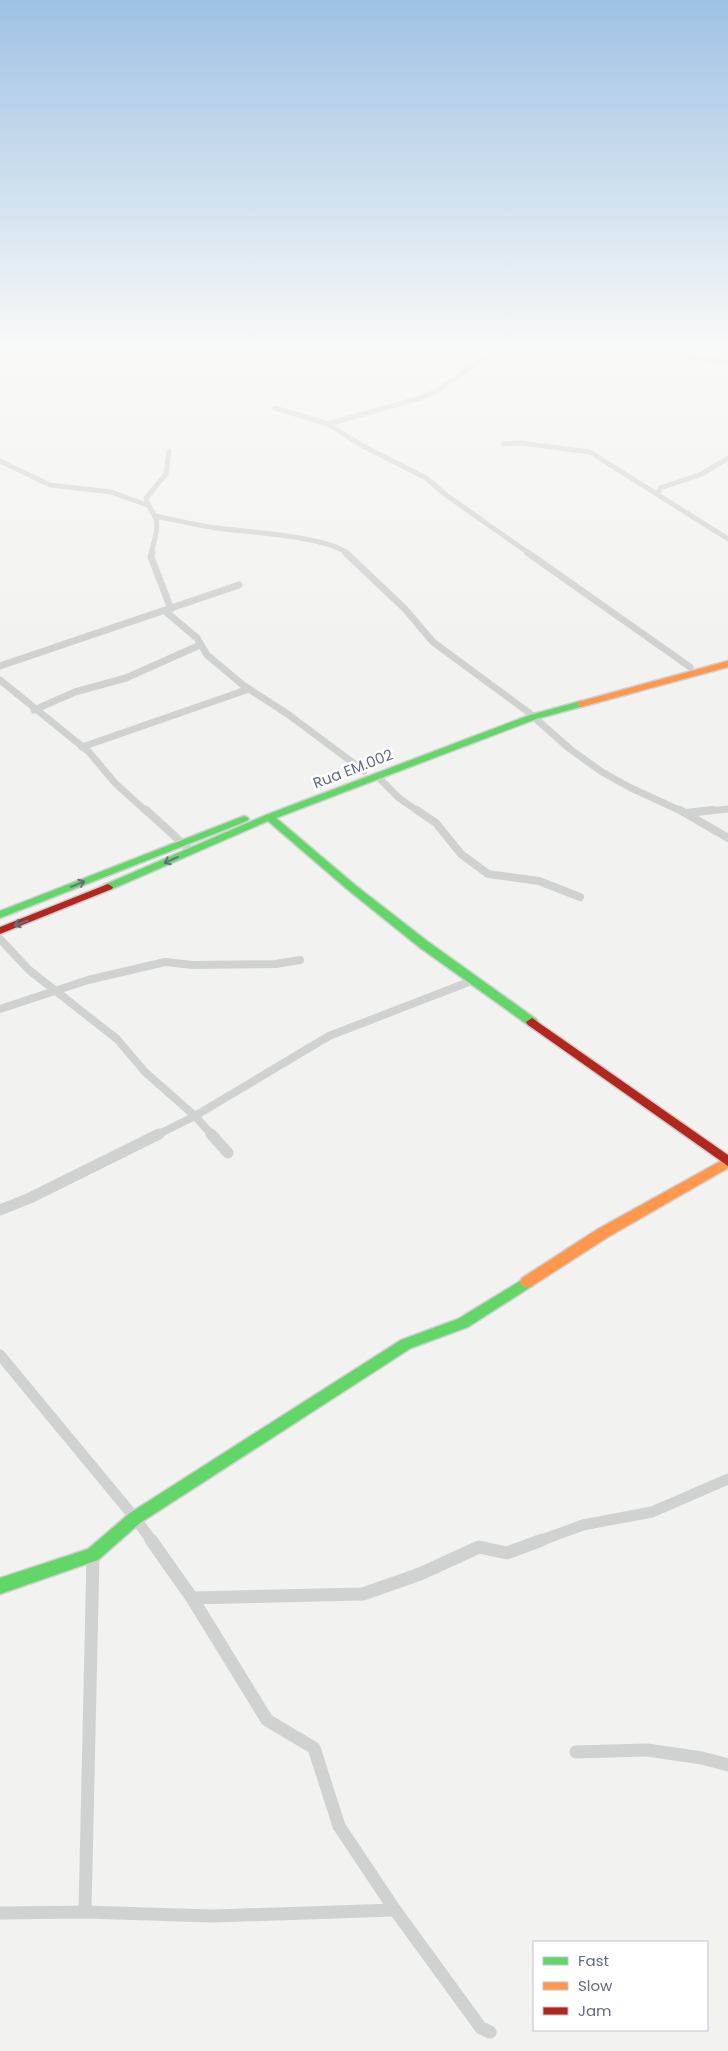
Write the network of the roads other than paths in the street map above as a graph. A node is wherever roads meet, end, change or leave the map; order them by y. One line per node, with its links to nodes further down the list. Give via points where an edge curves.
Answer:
1 (361, 445): 16 (street, via 426,478)
2 (534, 445): 6 (street, via 590,452)
3 (169, 451): 7 (street, via 168,473 151,490 146,498)
4 (728, 458): 6 (street, via 702,474 660,488)
5 (0, 461): 7 (street, via 50,485 111,492)
6 (658, 494): 9 (street)
7 (147, 505): 8 (street)
8 (155, 516): 11 (street, via 157,523 151,557); 20 (street, via 341,548 405,609 434,642)
9 (728, 539)
10 (239, 585): 11 (street)
11 (168, 610): 12 (street, via 197,638); 15 (street)
12 (200, 645): 18 (street, via 206,655); 19 (street, via 126,678 75,692)
13 (728, 658): 16 (street, Rua EM.002)
14 (728, 664): 20 (street, Rua EM.002)
15 (0, 666)
16 (690, 667): 20 (street, Rua EM.002)
17 (0, 680): 19 (street)
18 (249, 690): 21 (street); 22 (street, via 282,710)
19 (34, 710): 21 (street)
20 (530, 715): 22 (street, Rua EM.002); 23 (street, Rua EM.002); 25 (street, via 602,772)
21 (82, 747): 28 (street, via 115,783)
22 (364, 772): 28 (street, Rua EM.002)
23 (377, 776): 26 (street, Rua EM.002); 29 (street, via 399,798 436,823 461,854 488,874 538,881)
24 (728, 809): 25 (street)
25 (686, 813): 27 (street)
26 (269, 817): 28 (street, Rua EM.002); 34 (street, via 351,887)
27 (728, 838)
28 (187, 847): 30 (street, Rua EM.002, one-way to 28); 31 (street, Rua EM.002, one-way to 31, via 64,906)
29 (580, 897)
30 (0, 915)
31 (0, 931)
32 (0, 939): 35 (street, via 29,970)
33 (300, 960): 35 (street, via 276,964 165,962)
34 (474, 980): 37 (street, via 328,1036); 39 (street)
35 (56, 990): 36 (street); 37 (street, via 117,1038 146,1072)
36 (0, 1009)
37 (195, 1116): 38 (street); 40 (street)
38 (228, 1153)
39 (726, 1157): 43 (street, via 464,1323 406,1344)
40 (0, 1210)
41 (0, 1355): 43 (street)
42 (728, 1479): 46 (street, via 652,1512 583,1525 506,1552 479,1547 420,1574 363,1594)
43 (135, 1518): 44 (street); 46 (street)
44 (92, 1554): 45 (street); 50 (street)
45 (0, 1586)
46 (192, 1598): 49 (street, via 267,1720 314,1748 339,1826)
47 (576, 1752): 48 (street, via 647,1750 702,1758)
48 (728, 1766)
49 (395, 1910): 50 (street, via 213,1916); 52 (street, via 481,2028)
50 (85, 1912): 51 (street)
51 (0, 1913)
52 (490, 2032)

